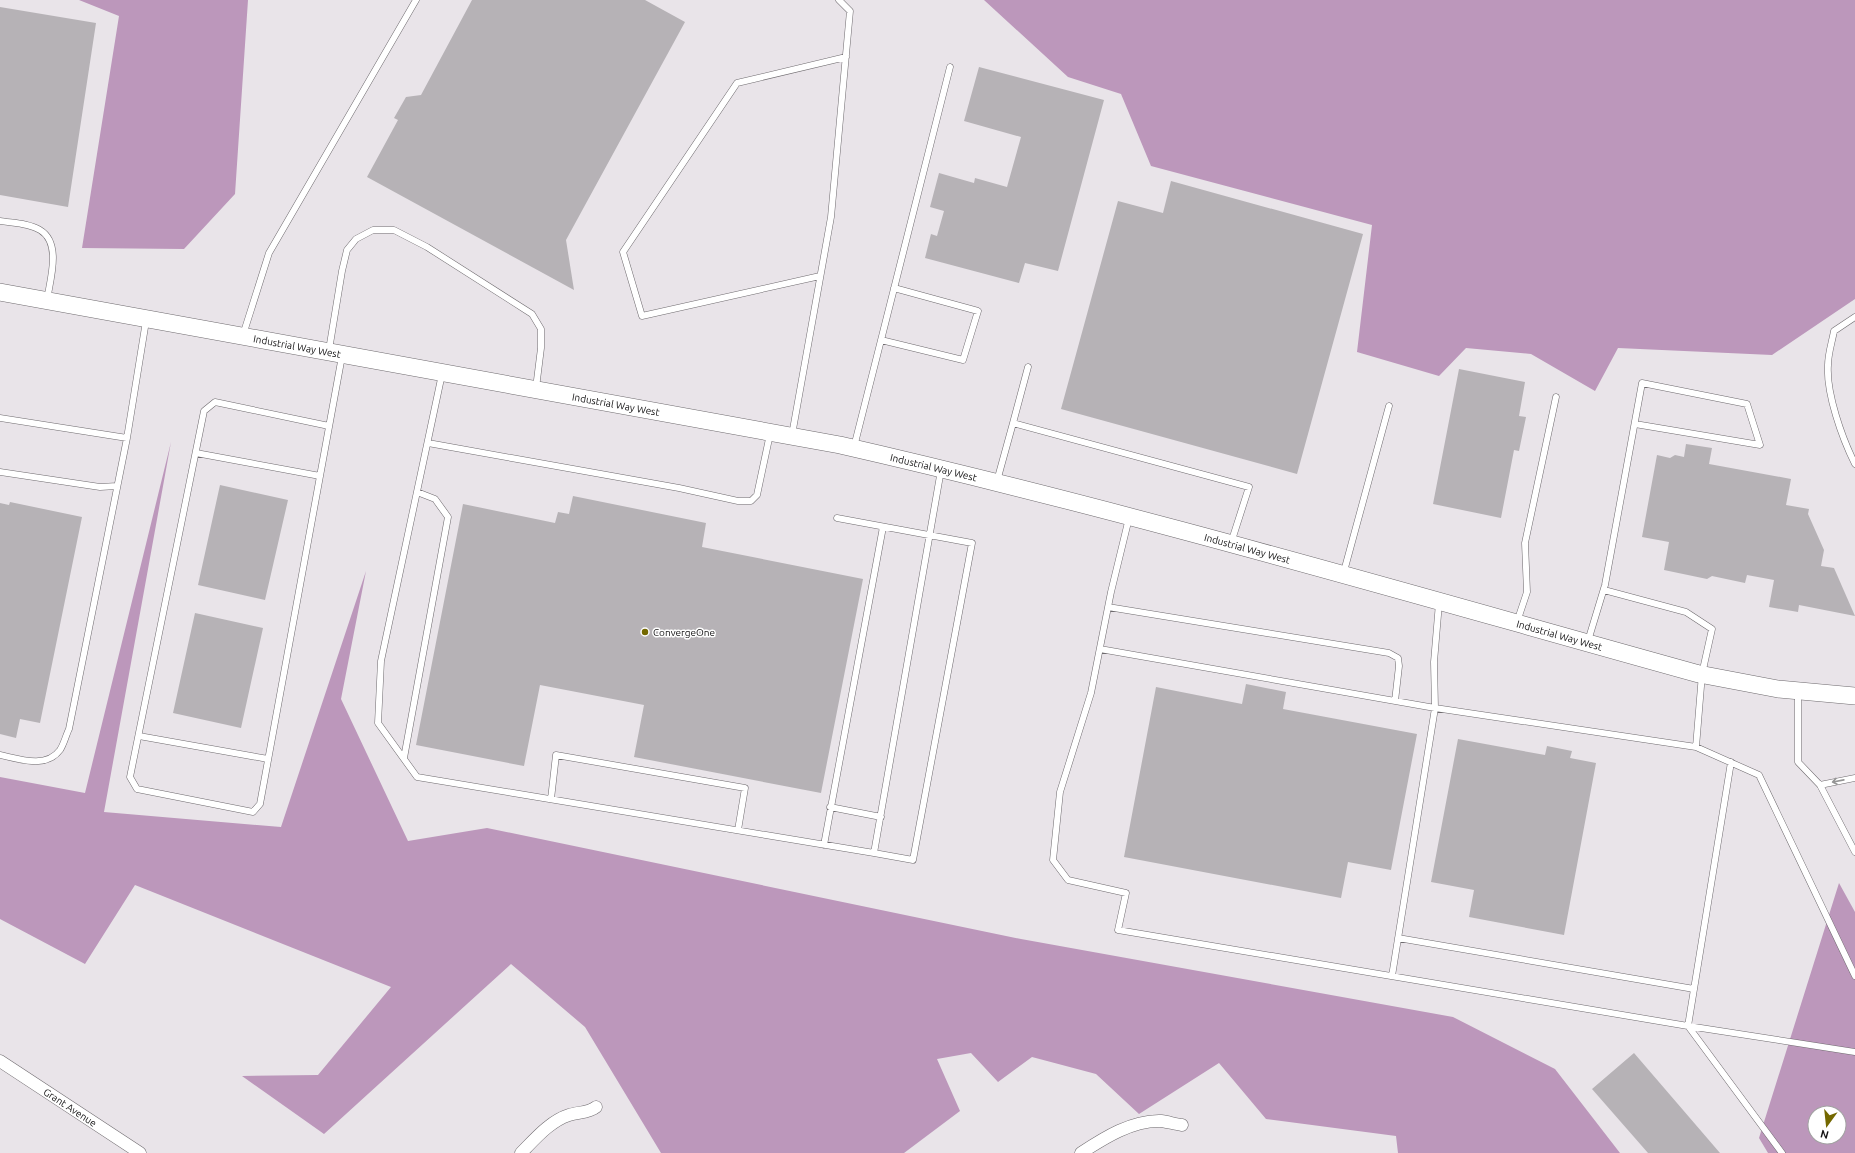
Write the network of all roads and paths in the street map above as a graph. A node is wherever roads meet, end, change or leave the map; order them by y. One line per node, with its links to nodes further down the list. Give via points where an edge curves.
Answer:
1 (416, 0): 12 (lane, via 269,253)
2 (839, 0): 3 (lane, via 850,11)
3 (846, 57): 6 (lane, via 831,217); 6 (lane, via 737,83 623,252 642,316)
4 (950, 67): 7 (lane)
5 (0, 221): 9 (lane, via 29,226 40,230 48,238 54,259)
6 (820, 276): 25 (lane)
7 (894, 288): 13 (lane); 13 (lane, via 978,311 963,360)
8 (0, 292): 9 (street, Industrial Way West)
9 (46, 301): 11 (street, Industrial Way West)
10 (1855, 317): 30 (lane, via 1834,331 1827,366 1833,406)
11 (146, 319): 12 (street, Industrial Way West); 26 (lane)
12 (242, 337): 14 (street, Industrial Way West)
13 (881, 340): 28 (lane)
14 (335, 353): 16 (street, Industrial Way West); 17 (lane, via 342,271 347,250 356,238 373,230 394,230 427,247 532,314 541,329); 23 (lane)
15 (1028, 367): 21 (lane)
16 (442, 373): 17 (street, Industrial Way West); 27 (lane)
17 (536, 389): 24 (street, Industrial Way West)
18 (1556, 397): 46 (lane, via 1525,543 1527,592)
19 (1389, 406): 42 (lane)
20 (0, 418): 26 (lane)
21 (1013, 423): 34 (lane); 41 (lane, via 1248,487)
22 (1635, 424): 22 (lane, via 1642,383 1747,404 1760,445); 43 (lane)
23 (329, 426): 29 (lane, via 215,402 204,411); 33 (lane)
24 (771, 432): 25 (street, Industrial Way West); 27 (lane, via 757,495 751,501 738,501 679,488)
25 (792, 436): 28 (street, Industrial Way West)
26 (127, 438): 35 (lane)
27 (428, 444): 36 (lane)
28 (853, 448): 31 (street, Industrial Way West)
29 (196, 452): 33 (lane); 54 (lane)
30 (1855, 464)
31 (942, 468): 34 (street, Industrial Way West); 40 (lane)
32 (0, 472): 35 (lane, via 100,488)
33 (320, 476): 58 (lane)
34 (996, 482): 37 (street, Industrial Way West)
35 (117, 486): 56 (lane, via 69,729 59,750 46,761 29,761)
36 (417, 492): 57 (lane, via 381,661 378,723); 57 (lane, via 435,499 448,518)
37 (1129, 517): 41 (street, Industrial Way West); 45 (lane)
38 (837, 518): 39 (lane)
39 (883, 527): 40 (lane); 63 (lane)
40 (930, 535): 64 (lane); 68 (lane, via 972,543 913,860)
41 (1231, 545): 42 (street, Industrial Way West)
42 (1343, 576): 44 (street, Industrial Way West)
43 (1604, 590): 47 (lane); 49 (lane, via 1686,612 1712,629)
44 (1440, 602): 46 (street, Industrial Way West); 53 (lane, via 1434,662)
45 (1108, 607): 48 (lane); 52 (lane, via 1389,653 1398,658 1399,666)
46 (1517, 623): 47 (street, Industrial Way West)
47 (1588, 643): 49 (street, Industrial Way West)
48 (1100, 649): 52 (lane); 70 (lane, via 1091,693 1060,792 1053,860 1068,880 1126,893 1118,930)
49 (1702, 674): 50 (street, Industrial Way West); 55 (lane)
50 (1798, 692): 51 (street, Industrial Way West); 61 (lane, via 1798,762)
51 (1855, 696)
52 (1395, 701): 53 (lane)
53 (1435, 708): 55 (lane); 69 (lane)
54 (139, 736): 58 (lane); 58 (lane, via 130,777 138,790 253,812 260,804)
55 (1696, 747): 59 (lane)
56 (0, 755)
57 (404, 758): 62 (lane, via 417,777)
58 (268, 759)
59 (1731, 762): 71 (lane, via 1759,775); 72 (lane)
60 (1855, 778): 61 (lane, one-way to 61)
61 (1820, 785): 67 (lane)
62 (551, 799): 65 (lane); 65 (lane, via 556,755 746,788)
63 (830, 807): 64 (lane); 66 (lane)
64 (881, 817): 68 (lane)
65 (738, 830): 66 (lane)
66 (824, 845): 68 (lane)
67 (1855, 852)
68 (874, 853)
69 (1398, 938): 70 (lane); 72 (lane)
70 (1392, 976): 73 (lane)
71 (1855, 976)
72 (1694, 989): 73 (lane)
73 (1688, 1026): 74 (lane); 81 (lane)
74 (1855, 1052)
75 (0, 1061): 78 (street, Grant Avenue)
76 (596, 1107): 79 (street, via 569,1115 552,1124)
77 (1182, 1125): 80 (street, via 1160,1121 1136,1124 1108,1136)
78 (140, 1153)
79 (521, 1153)
80 (1081, 1153)
81 (1782, 1153)

